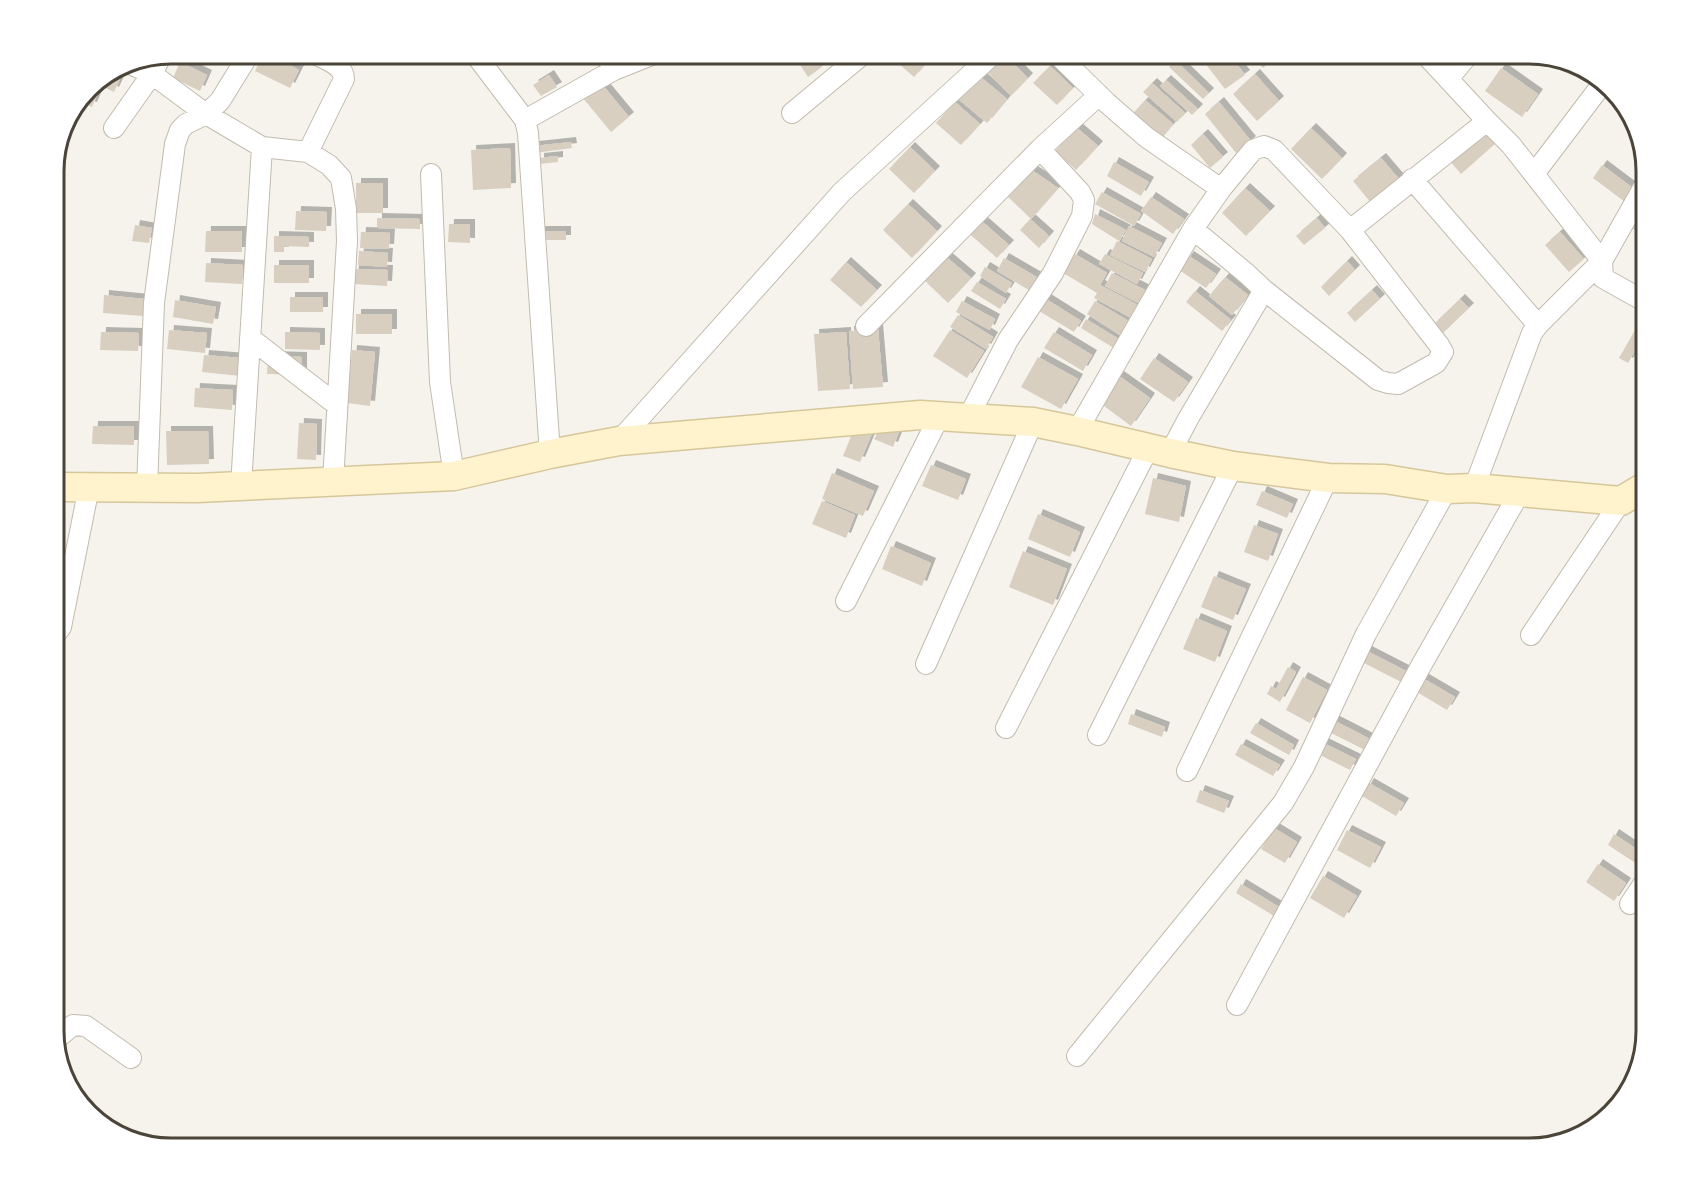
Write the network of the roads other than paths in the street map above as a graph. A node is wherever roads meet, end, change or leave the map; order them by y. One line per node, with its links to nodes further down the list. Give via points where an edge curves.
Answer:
1 (850, 64): 16 (street)
2 (982, 64): 42 (street, via 842,192)
3 (1068, 64): 15 (street)
4 (1434, 64): 13 (street)
5 (1461, 64): 13 (street)
6 (242, 65): 17 (street, via 220,101)
7 (335, 65): 23 (street, via 344,79)
8 (483, 65): 18 (street)
9 (606, 65): 18 (street)
10 (156, 66): 12 (street)
11 (140, 69): 12 (street)
12 (152, 75): 17 (street); 20 (street)
13 (1448, 79): 19 (street)
14 (1597, 91): 25 (street)
15 (1099, 95): 22 (street); 27 (street, via 1146,137)
16 (792, 113)
17 (206, 114): 21 (street); 52 (street, via 186,124 175,144 154,303)
18 (525, 120): 44 (street)
19 (1486, 121): 25 (street); 26 (street)
20 (114, 128)
21 (262, 147): 23 (street); 36 (street)
22 (1040, 149): 35 (street); 39 (street, via 1080,192 1084,200 1082,216 1053,273 1008,340)
23 (308, 152): 37 (street, via 341,178 346,209)
24 (430, 174): 46 (street, via 440,382)
25 (1534, 174): 31 (street)
26 (1412, 179): 30 (street); 34 (street)
27 (1221, 189): 29 (street); 30 (street, via 1253,150 1264,146 1274,150)
28 (1636, 201): 31 (street)
29 (1194, 229): 32 (street); 41 (street)
30 (1350, 230): 32 (street, via 1439,345 1443,352 1436,363 1398,384 1378,380)
31 (1602, 261): 33 (street, via 1603,278); 34 (street)
32 (1264, 290): 43 (street)
33 (1636, 296)
34 (1538, 325): 53 (street)
35 (866, 326)
36 (250, 338): 37 (street); 49 (street)
37 (338, 405): 48 (street)
38 (939, 417): 39 (street); 42 (street, via 920,415); 57 (street)
39 (968, 418): 40 (street)
40 (1033, 422): 41 (street); 60 (street)
41 (1077, 431): 43 (street)
42 (619, 441): 44 (street)
43 (1159, 450): 45 (street); 61 (street)
44 (550, 454): 46 (street)
45 (1233, 466): 47 (street); 62 (street)
46 (454, 476): 48 (street)
47 (1328, 478): 53 (street, via 1385,479); 63 (street)
48 (333, 482): 49 (street)
49 (241, 486): 52 (street)
50 (65, 487): 51 (street)
51 (89, 487): 52 (street); 58 (street)
52 (147, 488)
53 (1460, 488): 54 (street); 68 (street, via 1366,634 1283,803)
54 (1520, 492): 56 (street); 66 (street)
55 (1636, 492): 56 (street)
56 (1621, 501): 59 (street)
57 (846, 601)
58 (65, 607)
59 (1531, 635)
60 (926, 664)
61 (1006, 728)
62 (1098, 735)
63 (1187, 771)
64 (1636, 895): 65 (street)
65 (1630, 904)
66 (1237, 1005)
67 (65, 1032): 69 (street, via 73,1025 86,1026)
68 (1077, 1056)
69 (131, 1058)

